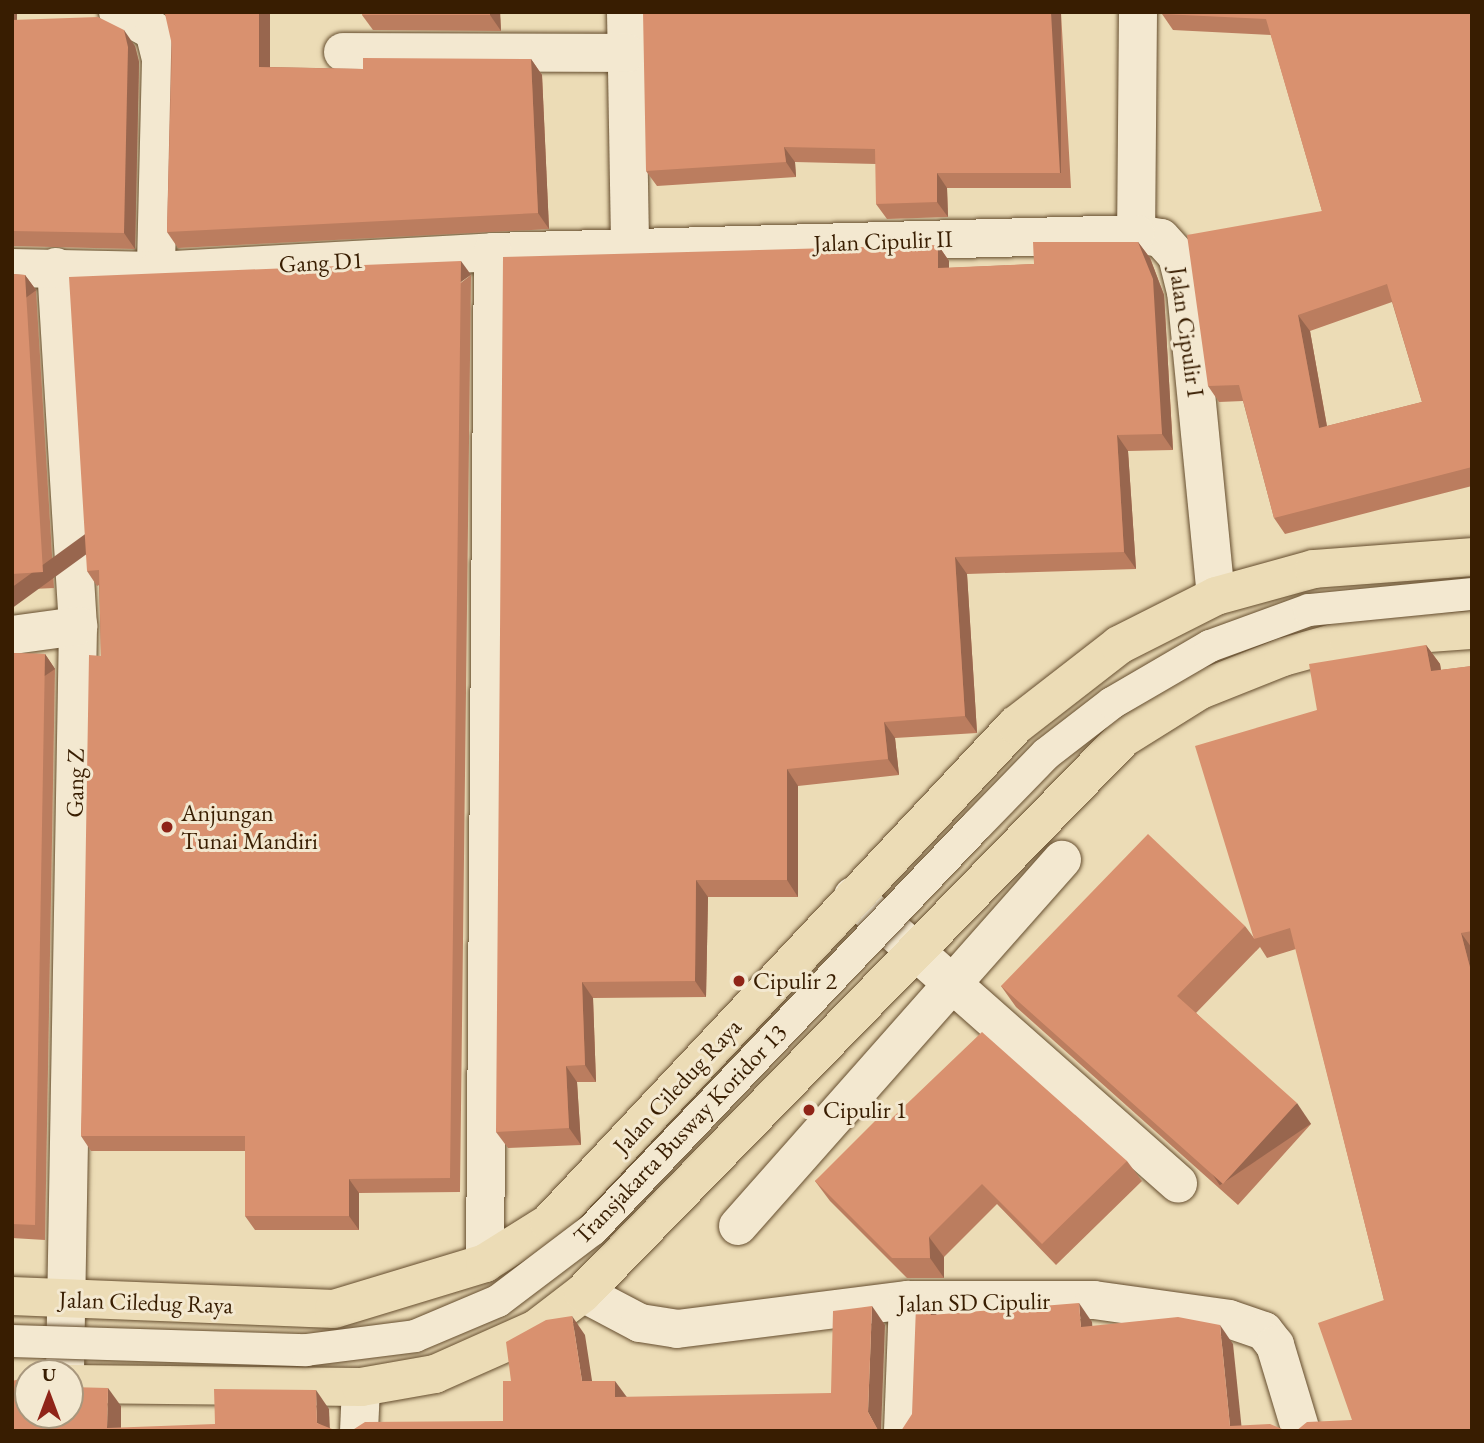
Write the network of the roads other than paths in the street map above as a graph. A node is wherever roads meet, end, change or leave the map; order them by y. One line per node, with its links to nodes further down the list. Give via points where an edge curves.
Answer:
1 (118, 12): 11 (street, via 154,31 161,60)
2 (626, 12): 5 (street)
3 (1138, 12): 6 (street)
4 (342, 52): 5 (street)
5 (627, 53): 7 (street)
6 (1136, 234): 7 (street, Jalan Cipulir II); 14 (street, Jalan Cipulir I, via 1161,238 1169,247 1186,291)
7 (630, 248): 8 (street, Gang D1)
8 (493, 252): 11 (street, Gang D1); 24 (street)
9 (56, 267): 10 (street, Gang D1); 11 (street, Gang D1); 15 (street, Gang Z, via 71,588)
10 (12, 268)
11 (156, 271)
12 (1472, 556): 14 (main road, Jalan Ciledug Raya, via 1314,569)
13 (1472, 594): 29 (lane, Transjakarta Busway Koridor 13, bridge, via 1309,610 1210,646 1112,703 1029,772 592,1230 498,1301 415,1336 306,1350)
14 (1216, 596): 19 (main road, Jalan Ciledug Raya, via 1119,645 1016,725)
15 (78, 626): 17 (street); 27 (street, Gang Z)
16 (1472, 630): 20 (main road, via 1349,639 1200,690 1123,738)
17 (12, 635)
18 (1062, 860): 21 (street)
19 (853, 896): 20 (street); 24 (main road, Jalan Ciledug Raya, via 549,1223)
20 (915, 952): 21 (street); 25 (main road)
21 (951, 983): 22 (street); 23 (street)
22 (1178, 1184)
23 (738, 1226)
24 (485, 1263): 27 (main road, Jalan Ciledug Raya, via 334,1309)
25 (583, 1293): 28 (street, Jalan SD Cipulir, via 640,1323 677,1329); 32 (main road, via 488,1354 435,1374)
26 (12, 1296): 27 (main road, Jalan Ciledug Raya)
27 (66, 1300): 30 (street, Gang Z)
28 (908, 1300): 34 (street); 35 (street, Jalan SD Cipulir, via 1094,1300 1249,1325 1275,1345)
29 (12, 1341)
30 (65, 1359)
31 (84, 1384): 32 (main road)
32 (362, 1387): 33 (street)
33 (359, 1431)
34 (903, 1431)
35 (1301, 1431)

